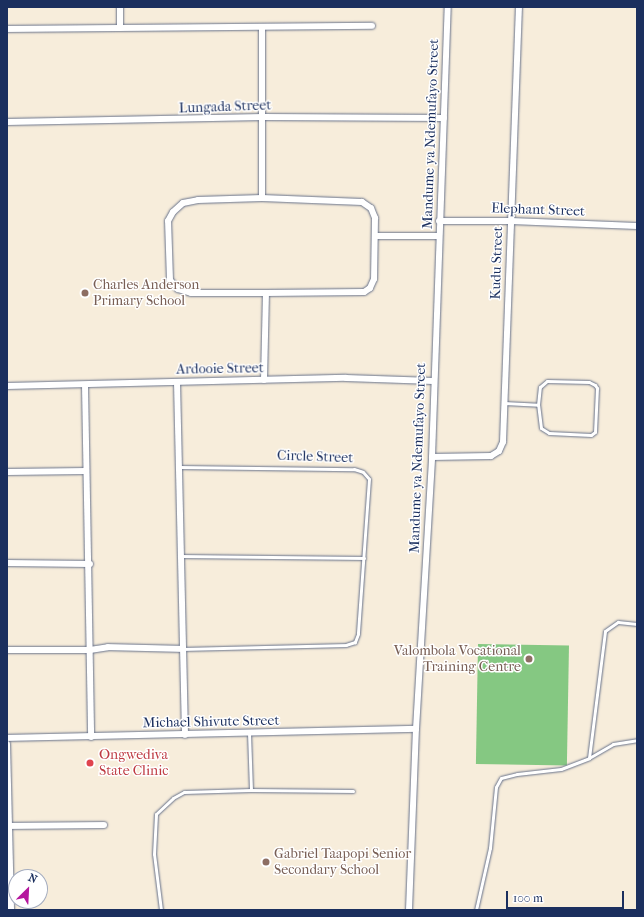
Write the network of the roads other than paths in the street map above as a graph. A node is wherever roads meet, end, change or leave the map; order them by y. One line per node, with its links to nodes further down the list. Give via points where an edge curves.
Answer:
1 (120, 7): 6 (street)
2 (448, 7): 9 (street, Mandume ya Ndemufayo Street)
3 (519, 7): 13 (street, Kudu Street)
4 (372, 26): 5 (street)
5 (262, 27): 6 (street); 8 (street)
6 (120, 28): 7 (street)
7 (7, 29)
8 (263, 117): 9 (street, Lungada Street); 10 (street, Lungada Street); 11 (street)
9 (444, 118): 12 (street, Mandume ya Ndemufayo Street)
10 (7, 122)
11 (262, 198): 15 (street, via 362,202 371,208 375,218); 17 (street, via 183,203 168,221 170,280 178,289 191,293)
12 (439, 221): 13 (street, Elephant Street); 16 (street, Mandume ya Ndemufayo Street)
13 (511, 221): 14 (street, Elephant Street); 23 (street, Kudu Street)
14 (637, 226)
15 (374, 236): 16 (street); 17 (street, via 374,279 370,288 364,292)
16 (438, 236): 19 (street, Mandume ya Ndemufayo Street)
17 (266, 293): 18 (street)
18 (264, 380): 19 (street, Ardooie Street, via 346,378); 20 (street, Ardooie Street)
19 (433, 381): 25 (street, Mandume ya Ndemufayo Street)
20 (177, 382): 21 (street, Ardooie Street); 26 (street)
21 (85, 385): 22 (street, Ardooie Street); 27 (street)
22 (7, 386)
23 (504, 403): 24 (lane); 25 (street, Kudu Street, via 503,442 499,451 491,456)
24 (538, 405): 24 (lane, via 543,382 589,382 597,388 597,430 591,435 544,432 540,428)
25 (432, 457): 37 (street, Mandume ya Ndemufayo Street)
26 (179, 467): 29 (street); 30 (lane, Circle Street, via 354,469 363,472 369,479)
27 (86, 471): 28 (street); 32 (street)
28 (7, 472)
29 (181, 556): 30 (lane); 34 (street)
30 (364, 558): 34 (lane, Circle Street, via 355,642 346,645)
31 (7, 563): 32 (street)
32 (90, 564): 36 (street)
33 (637, 624): 44 (lane, via 618,622 605,630)
34 (183, 649): 36 (street, via 108,647); 39 (street)
35 (7, 650): 36 (street)
36 (90, 650): 40 (street)
37 (416, 729): 38 (street, Michael Shivute Street); 51 (street, Mandume ya Ndemufayo Street)
38 (249, 733): 39 (street, Michael Shivute Street); 45 (lane)
39 (185, 735): 40 (street, Michael Shivute Street)
40 (91, 737): 41 (street, Michael Shivute Street)
41 (7, 738)
42 (637, 740): 44 (lane, via 613,744)
43 (7, 744): 48 (street)
44 (589, 758): 52 (lane, via 562,769 501,778 496,788 490,848)
45 (251, 790): 46 (lane); 50 (lane, via 184,792 173,798 156,814 154,854)
46 (353, 791)
47 (104, 825): 48 (street)
48 (8, 826): 49 (street)
49 (11, 910)
50 (161, 910)
51 (409, 910)
52 (476, 910)

